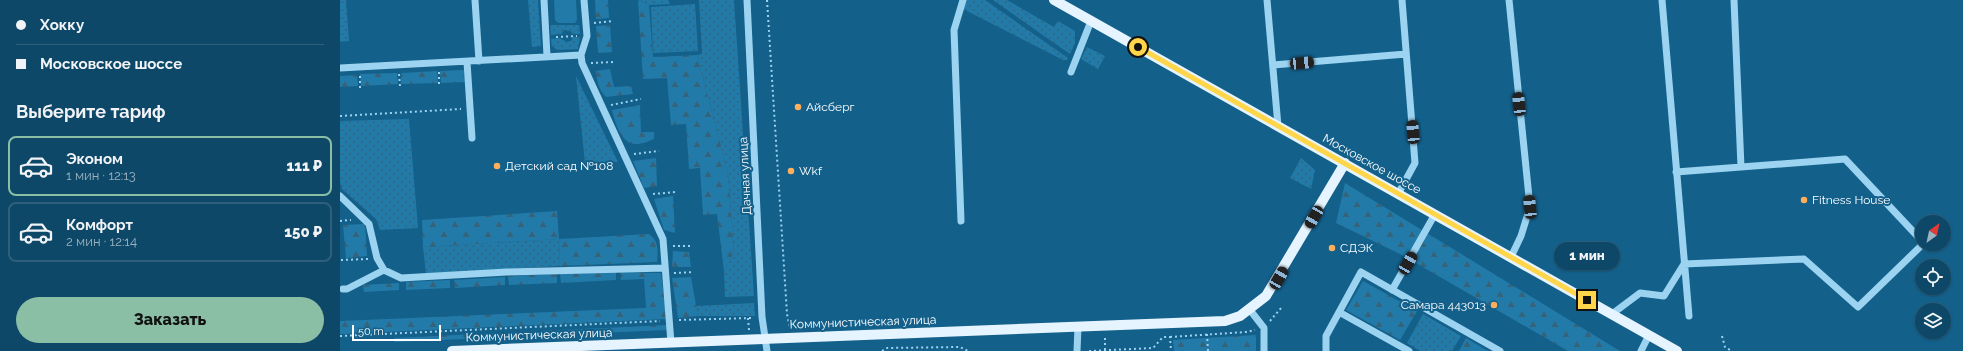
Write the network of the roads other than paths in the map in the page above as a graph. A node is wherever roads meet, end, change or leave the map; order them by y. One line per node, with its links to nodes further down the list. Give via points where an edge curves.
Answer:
1 (475, 0): 16 (street)
2 (544, 0): 15 (street)
3 (584, 0): 14 (street, via 587,36)
4 (748, 0): 44 (street, Дачная улица, via 762,317)
5 (963, 0): 29 (street, via 954,30)
6 (1054, 0): 12 (main road, Московское шоссе)
7 (1267, 0): 18 (street)
8 (1402, 0): 13 (street)
9 (1509, 0): 32 (street, via 1530,207)
10 (1662, 0): 25 (street)
11 (1734, 0): 24 (street)
12 (1091, 21): 20 (street); 21 (main road, Московское шоссе)
13 (1406, 54): 18 (street); 26 (street, via 1415,163)
14 (581, 55): 15 (street); 35 (street, via 582,63 663,239)
15 (548, 56): 16 (street)
16 (479, 61): 17 (street)
17 (467, 62): 19 (street); 22 (street)
18 (1273, 65): 21 (street)
19 (340, 68)
20 (1071, 72)
21 (1278, 126): 23 (main road, Московское шоссе)
22 (472, 138)
23 (1345, 163): 26 (main road, Московское шоссе); 38 (main road, Коммунистическая улица, via 1266,296)
24 (1741, 167): 25 (street); 30 (street, via 1845,159)
25 (1676, 172): 33 (street)
26 (1398, 194): 28 (main road, Московское шоссе)
27 (340, 196): 34 (street, via 369,224 377,258)
28 (1435, 214): 32 (main road, Московское шоссе); 37 (street)
29 (961, 221)
30 (1915, 234)
31 (1915, 251): 33 (street, via 1858,308 1804,259)
32 (1512, 257): 40 (main road, Московское шоссе)
33 (1684, 264): 40 (street, via 1664,296 1640,292); 41 (street)
34 (384, 270): 35 (street, via 401,278 507,272); 36 (street)
35 (666, 271): 45 (street)
36 (343, 289)
37 (1392, 290): 39 (street, via 1361,272); 53 (street)
38 (1250, 310): 42 (main road, Коммунистическая улица, via 1225,321); 50 (street, via 1264,328)
39 (1339, 312): 51 (street, via 1326,336); 52 (street)
40 (1612, 314): 43 (main road, Московское шоссе)
41 (1689, 316)
42 (1078, 327): 44 (main road, Коммунистическая улица); 49 (street)
43 (1649, 335): 54 (street); 55 (main road, Московское шоссе)
44 (766, 339): 45 (main road, Коммунистическая улица); 48 (street, Дачная улица)
45 (671, 343): 46 (main road, Коммунистическая улица)
46 (604, 348): 47 (main road, Коммунистическая улица)
47 (452, 351)
48 (768, 351)
49 (1077, 351)
50 (1264, 351)
51 (1326, 351)
52 (1409, 351)
53 (1500, 351)
54 (1641, 351)
55 (1677, 351)

